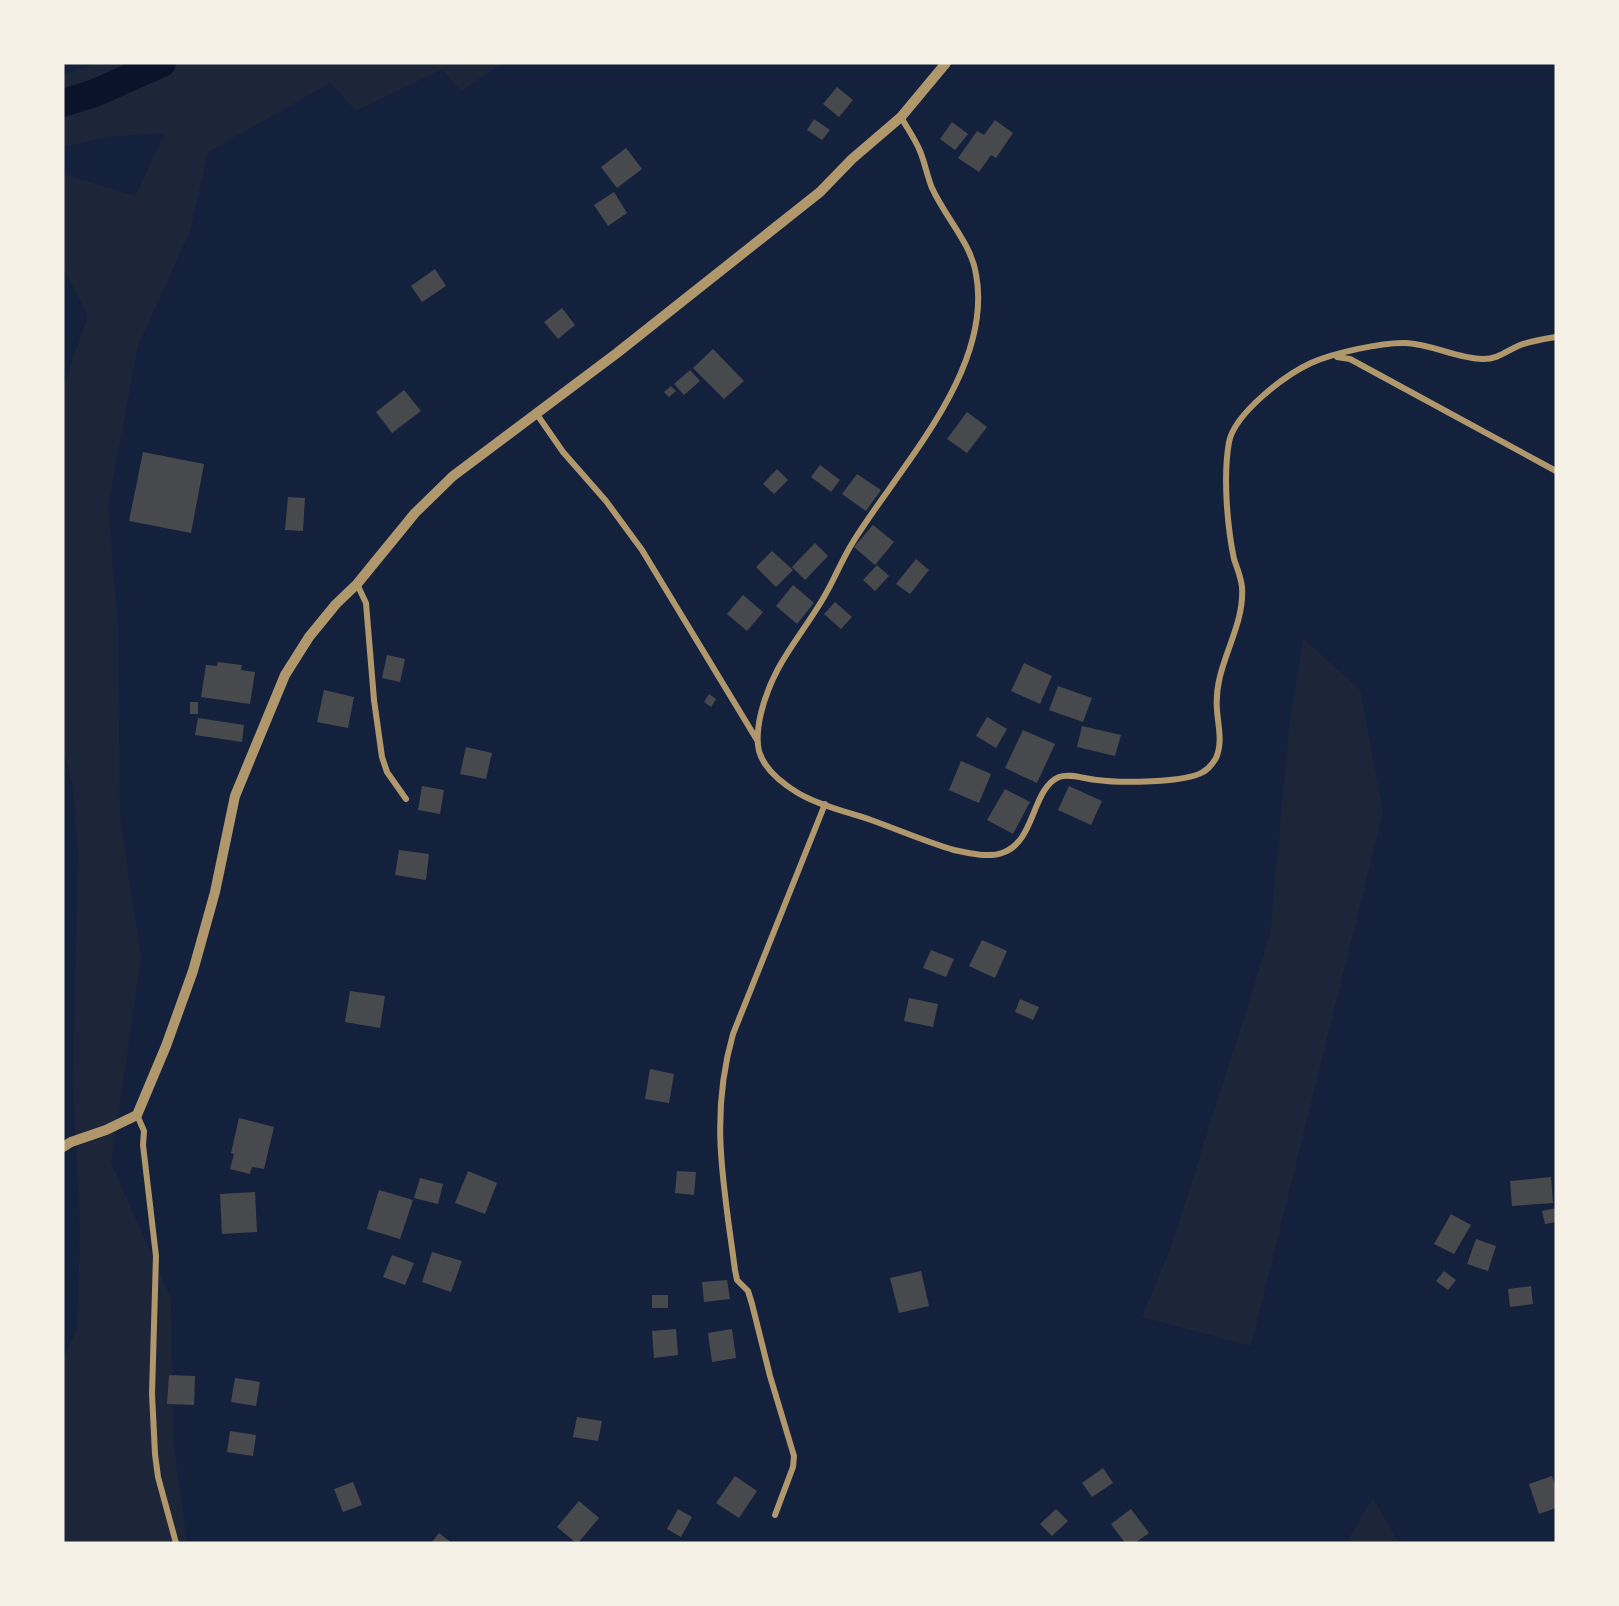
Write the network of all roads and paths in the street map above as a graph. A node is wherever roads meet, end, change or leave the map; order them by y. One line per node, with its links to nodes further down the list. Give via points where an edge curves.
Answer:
1 (946, 63): 2 (street)
2 (901, 117): 5 (street, via 820,192); 8 (street, via 920,150 933,190 971,257 978,291 974,333 943,411 852,543 820,604 776,669 761,713)
3 (1556, 337): 4 (street, via 1522,344 1500,357 1487,359 1408,343)
4 (1333, 356): 6 (street, via 1350,359); 10 (street, via 1289,376 1247,410 1231,436 1227,483 1230,530 1242,590 1239,617 1216,684 1218,753 1206,771 1167,780 1101,781 1064,775 1053,780 1044,792 1017,844 1001,854 955,850)
5 (536, 413): 7 (street, via 453,476 415,513); 8 (street, via 642,550)
6 (1556, 471)
7 (357, 584): 9 (street, via 366,603 382,757); 11 (street, via 309,637 285,675 235,796 194,971)
8 (757, 740): 10 (street, via 764,764 772,772 798,793)
9 (406, 800)
10 (825, 804): 13 (street, via 733,1034 725,1060 720,1109 720,1154 737,1280 748,1291 794,1456)
11 (137, 1115): 12 (street); 14 (street, via 144,1131 156,1256 152,1394 155,1454)
12 (63, 1148)
13 (775, 1515)
14 (176, 1543)

